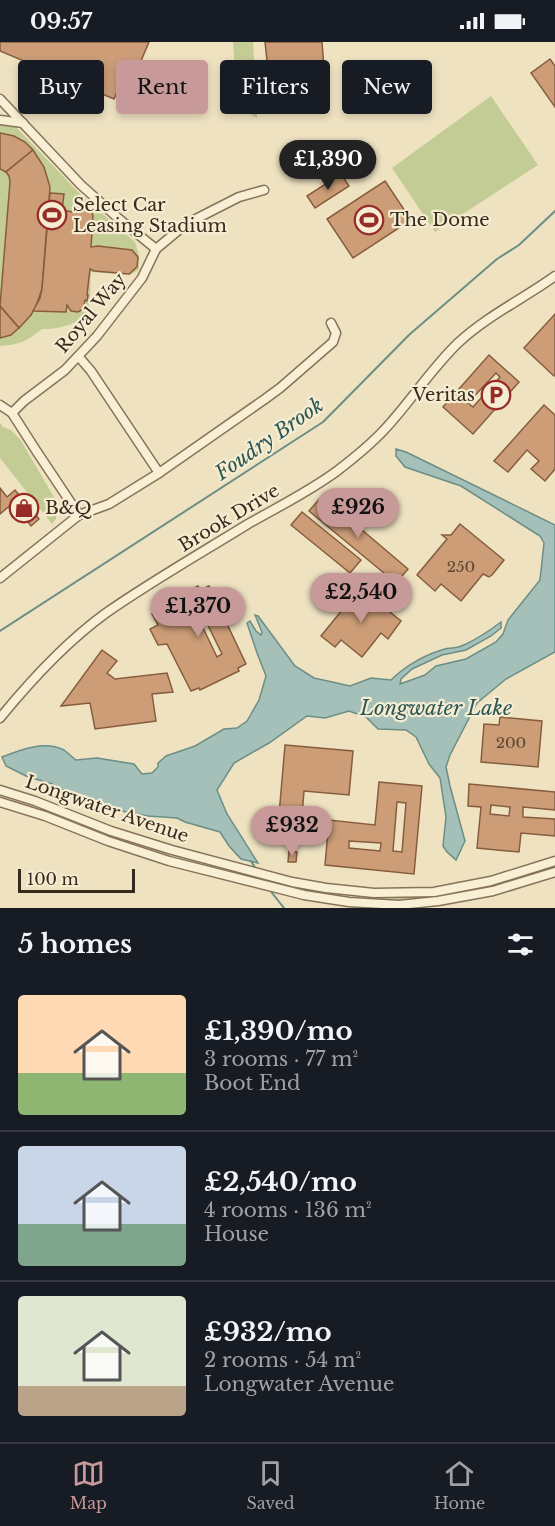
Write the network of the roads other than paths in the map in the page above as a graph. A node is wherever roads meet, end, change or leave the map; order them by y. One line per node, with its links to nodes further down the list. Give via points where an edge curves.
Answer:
1 (0, 99): 3 (street)
2 (0, 120): 3 (street)
3 (24, 123): 5 (street, via 81,185)
4 (264, 190): 5 (street, via 239,197 186,224)
5 (156, 249): 8 (street, Royal Way, via 142,278)
6 (555, 276): 14 (street, Brook Drive, via 459,342 368,446 293,499 105,614 66,646)
7 (331, 323): 11 (street, via 336,333 333,342 297,374)
8 (79, 357): 10 (street, Royal Way); 11 (street)
9 (0, 405): 10 (street)
10 (12, 413): 12 (street)
11 (159, 473): 12 (street, via 109,504)
12 (79, 515): 13 (street)
13 (0, 578)
14 (0, 718)
15 (0, 790): 17 (street, Longwater Avenue, via 172,850 306,885 374,893 421,893 491,881)
16 (0, 802): 18 (street, Longwater Avenue, via 169,861 322,898 373,904 422,903 493,891)
17 (555, 861)
18 (555, 872)

